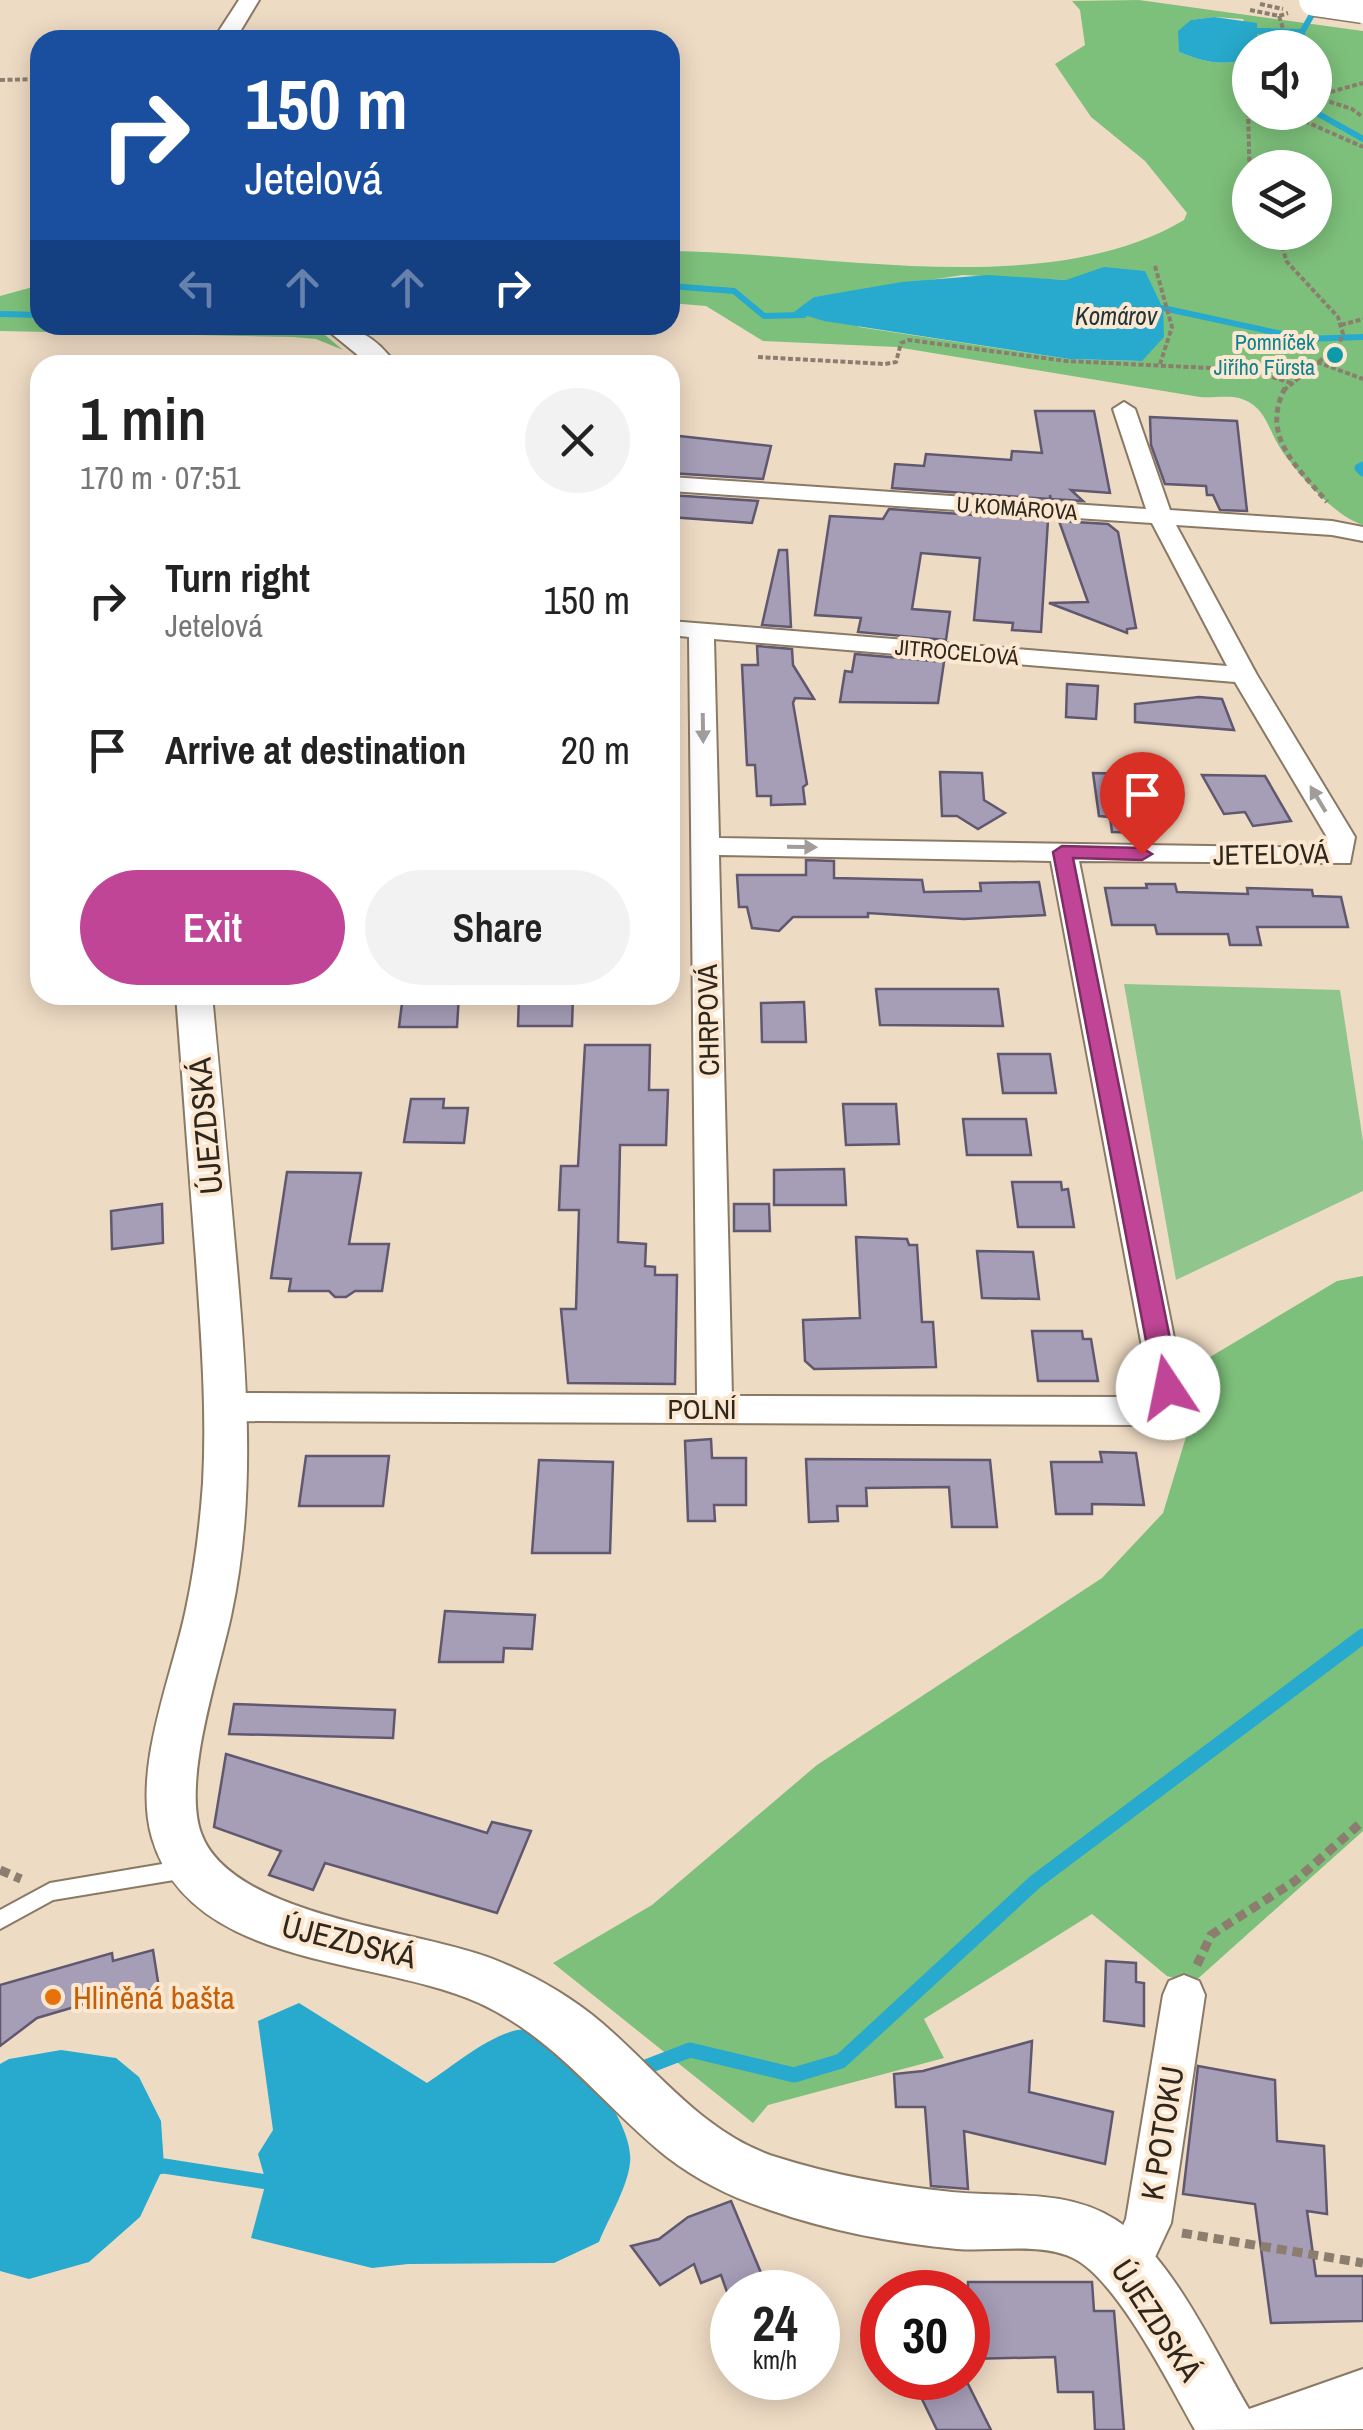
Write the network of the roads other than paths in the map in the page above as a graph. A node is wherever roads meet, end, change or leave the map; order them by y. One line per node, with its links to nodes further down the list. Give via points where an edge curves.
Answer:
1 (250, 0): 4 (street)
2 (1306, 6): 3 (highway, bridge)
3 (1363, 7)
4 (230, 30)
5 (348, 335): 6 (street)
6 (376, 355)
7 (1124, 410): 9 (street, JETELOVÁ)
8 (680, 485): 9 (street, U KOMÁROVA)
9 (1162, 518): 10 (street, U KOMÁROVA); 13 (street, JETELOVÁ)
10 (1357, 533)
11 (680, 629): 12 (street, JITROCELOVÁ)
12 (701, 631): 13 (street, JITROCELOVÁ); 14 (street, CHRPOVÁ, one-way to 14)
13 (1244, 675): 15 (street, JETELOVÁ, one-way to 13, via 1340,857 1341,838)
14 (704, 846): 15 (street, JETELOVÁ, one-way to 15); 18 (street, CHRPOVÁ)
15 (1062, 852): 18 (street, POLNÍ, via 1168,1388 1142,1412)
16 (195, 1005): 17 (street, ÚJEZDSKÁ)
17 (227, 1408): 18 (street, POLNÍ); 19 (street, ÚJEZDSKÁ, via 220,1554 176,1773 174,1829)
18 (715, 1409)
19 (190, 1868): 20 (lane, via 50,1892); 22 (street, ÚJEZDSKÁ, via 223,1898 258,1917 434,1963 534,2004 685,2137 750,2175 922,2216 1063,2227 1090,2236)
20 (0, 1920)
21 (1184, 1995): 22 (street, K POTOKU, via 1148,2223)
22 (1128, 2266): 24 (street, ÚJEZDSKÁ)
23 (1363, 2399): 25 (street)
24 (1228, 2430)
25 (1270, 2430)

